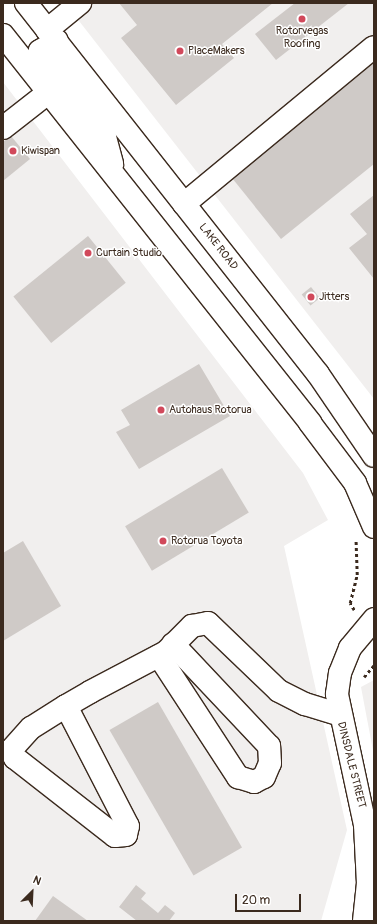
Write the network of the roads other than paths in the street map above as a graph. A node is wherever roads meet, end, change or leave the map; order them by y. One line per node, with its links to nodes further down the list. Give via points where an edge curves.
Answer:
1 (26, 3): 4 (main road, LAKE ROAD)
2 (80, 3): 4 (main road)
3 (3, 35): 6 (main road)
4 (52, 36): 8 (main road, via 40,52 105,137); 9 (main road, LAKE ROAD)
5 (374, 47): 9 (main road)
6 (49, 92): 7 (main road); 8 (main road)
7 (3, 128)
8 (115, 175): 11 (main road, via 355,482)
9 (184, 204): 10 (main road, LAKE ROAD, via 318,374)
10 (374, 456)
11 (364, 530)
12 (374, 619): 15 (main road, DINSDALE STREET, via 350,648 340,673)
13 (166, 650): 13 (main road, via 269,746 270,763 264,777 254,782 238,777); 14 (main road); 15 (main road, via 192,626 208,623 279,691 305,704)
14 (66, 706): 14 (main road, via 128,826 126,835 115,836 16,758 11,750 31,728)
15 (338, 714): 16 (main road, DINSDALE STREET, via 365,826 368,884)
16 (364, 921)

